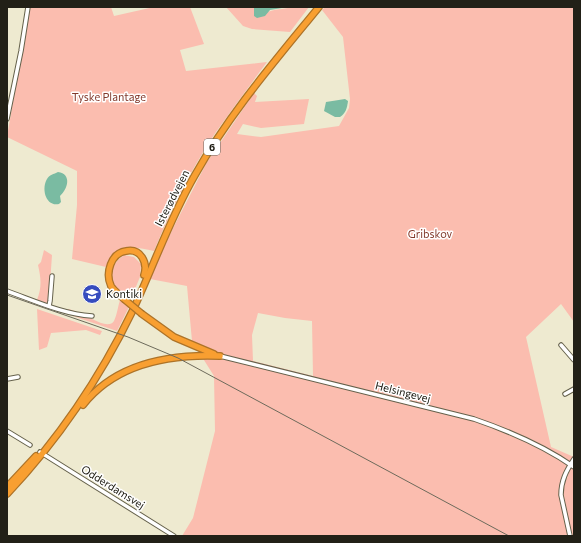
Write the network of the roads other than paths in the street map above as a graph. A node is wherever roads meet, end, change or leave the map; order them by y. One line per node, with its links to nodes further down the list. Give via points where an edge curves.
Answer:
1 (28, 7): 3 (street)
2 (319, 7): 13 (highway, Isterødvejen / 6, via 264,75 204,160 174,215 124,328)
3 (7, 119)
4 (52, 276): 6 (street)
5 (7, 291): 6 (street)
6 (48, 306): 7 (street)
7 (92, 316)
8 (561, 345): 10 (street)
9 (220, 356): 13 (highway, bridge, via 174,337 142,314 124,299 112,286 109,280 112,261 126,251 138,253 143,257 145,274 130,308); 17 (highway, via 164,360 142,364 124,372 91,395); 22 (street, Helsingevej, via 476,420 536,444)
10 (574, 360)
11 (18, 377): 12 (street)
12 (7, 379)
13 (90, 388): 16 (highway, Isterødvejen / 6)
14 (574, 389): 15 (street)
15 (564, 394)
16 (71, 415): 17 (highway, Isterødvejen / 6); 20 (highway, Isterødvejen)
17 (62, 430): 20 (highway, Isterødvejen / 6)
18 (7, 431): 19 (street)
19 (30, 445)
20 (42, 453): 24 (highway, Isterødvejen); 25 (highway, Isterødvejen / 6); 26 (street, Odderdamsvej)
21 (574, 459): 22 (street)
22 (570, 464): 23 (street, Helsingevej); 27 (street, via 561,488)
23 (574, 467)
24 (8, 486)
25 (7, 494)
26 (174, 536)
27 (570, 536)

